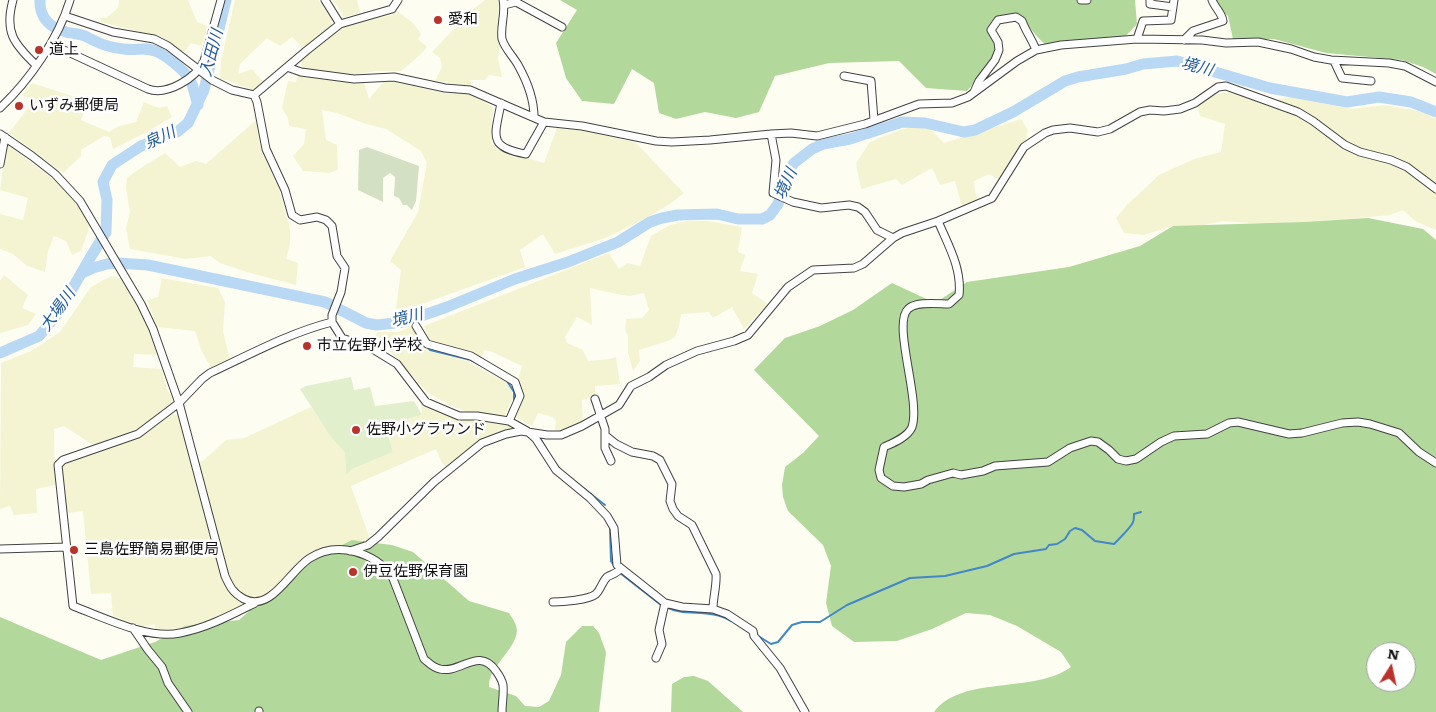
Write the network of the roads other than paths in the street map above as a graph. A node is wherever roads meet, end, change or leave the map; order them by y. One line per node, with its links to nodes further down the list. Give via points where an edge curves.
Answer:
1 (13, 0): 20 (street, via 10,12 12,37)
2 (70, 0): 12 (street)
3 (221, 0): 22 (street)
4 (325, 0): 13 (street)
5 (398, 0): 13 (street, via 392,9)
6 (1081, 0): 7 (street)
7 (1087, 0)
8 (1150, 0): 11 (street, via 1150,4)
9 (1212, 0): 16 (street, via 1223,21 1193,31)
10 (503, 3): 14 (street, via 516,2); 30 (street, via 502,40 530,90)
11 (1174, 4): 15 (street, via 1171,20 1143,21)
12 (64, 19): 17 (street); 22 (street, via 154,39)
13 (340, 24): 21 (street)
14 (562, 27)
15 (1137, 39): 16 (street); 18 (street)
16 (1184, 40): 19 (street, via 1258,42)
17 (53, 41): 20 (street); 22 (street, via 154,91 164,91)
18 (1036, 50): 26 (street); 26 (street, via 1022,21 1016,17 998,20 991,30 999,50)
19 (1334, 60): 24 (street, via 1342,78); 25 (street, via 1405,66)
20 (36, 66): 29 (street)
21 (287, 68): 27 (street); 28 (street, via 354,79 394,77 470,90)
22 (200, 72): 27 (street, via 232,90)
23 (844, 76): 31 (street, via 871,82)
24 (1370, 81)
25 (1436, 82)
26 (974, 93): 31 (street, via 952,102 919,104)
27 (254, 95): 39 (street, via 266,149 285,190 292,215 300,220 317,217 332,226 337,256 345,268)
28 (501, 103): 30 (street); 32 (street, via 497,141 512,152 526,154)
29 (0, 108)
30 (534, 117): 32 (street)
31 (874, 120): 33 (street, via 817,136)
32 (544, 122): 33 (street, via 656,141)
33 (771, 134): 38 (street, via 776,160 773,193 793,202 821,208 858,207 877,230)
34 (2, 136): 35 (street); 42 (street, via 55,174 80,201 124,273 153,329)
35 (0, 164)
36 (1436, 189): 37 (street, via 1407,167 1345,145 1298,112 1226,86 1218,87 1195,104 1140,112 1110,129 1098,132 1070,128 1045,133 1024,147 992,198)
37 (938, 221): 38 (street); 48 (street, via 957,265 959,295 949,304 926,303 909,307 906,312 902,326 914,412 912,428 900,440 884,448 879,470 881,478 893,486 921,484 953,473 961,475 995,466 1048,462 1070,448 1091,441 1098,442 1118,459 1126,461 1136,459 1174,436 1207,434 1238,422 1289,434 1342,423 1370,424 1399,433)
38 (894, 238): 43 (street, via 854,268 813,270 788,286 748,335 666,365 631,386 619,405)
39 (332, 319): 42 (street, via 210,373); 44 (street, via 342,338 371,348 397,364 426,402 459,416)
40 (416, 326): 44 (street, via 427,344 471,356 515,382 520,396)
41 (595, 399): 43 (street)
42 (179, 403): 49 (street, via 138,434 63,460 58,465); 54 (street, via 225,576 232,591)
43 (600, 415): 45 (street, via 561,435); 46 (street)
44 (509, 421): 45 (street)
45 (527, 431): 51 (street, via 506,434 482,443 434,482 378,537 368,545); 52 (street, via 556,470 607,516 614,528 615,561)
46 (606, 436): 47 (street, via 605,448); 56 (street, via 632,452 653,456 664,466 672,484 670,501 673,509 692,524 716,574)
47 (610, 461)
48 (1436, 463)
49 (67, 547): 50 (street); 57 (street, via 73,606)
50 (0, 549)
51 (350, 551): 54 (street, via 330,550 310,558 270,598); 60 (street, via 375,560 392,576 419,648 431,666 450,670 472,661 492,666 503,683)
52 (619, 570): 53 (street, via 608,577 592,596); 55 (street)
53 (553, 602)
54 (255, 603): 57 (street, via 223,619 179,634)
55 (664, 606): 56 (street); 58 (street, via 659,630 662,644)
56 (713, 609): 61 (street, via 727,614 754,633 780,668)
57 (133, 628): 59 (street, via 162,667 168,683)
58 (656, 658)
59 (188, 712)
60 (502, 712)
61 (804, 712)

